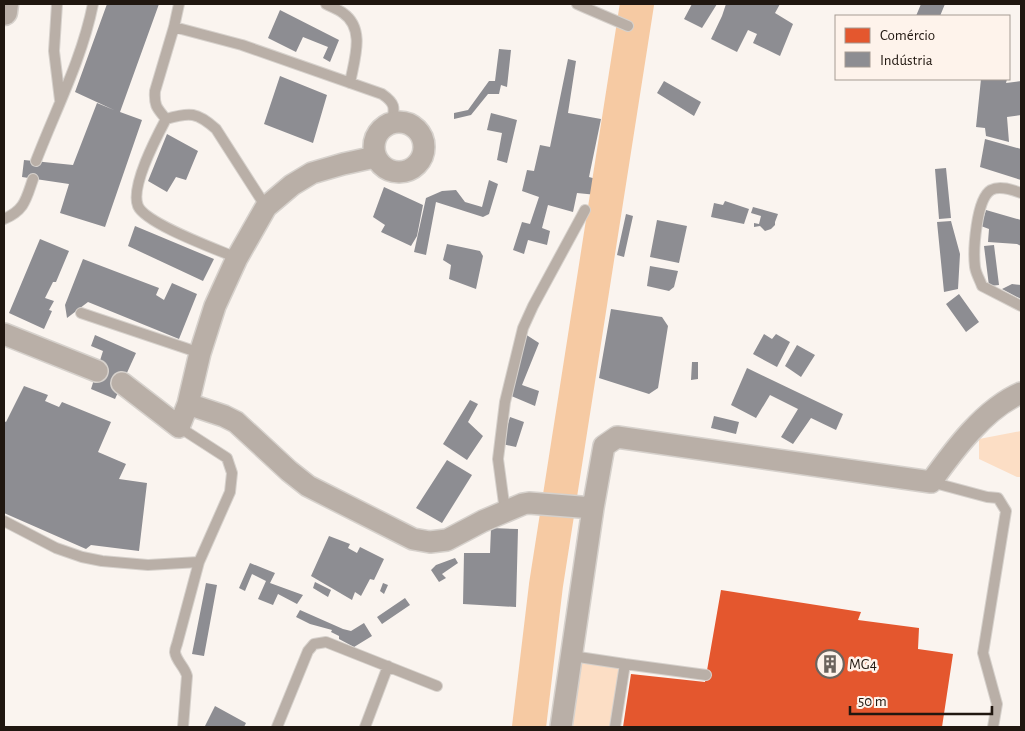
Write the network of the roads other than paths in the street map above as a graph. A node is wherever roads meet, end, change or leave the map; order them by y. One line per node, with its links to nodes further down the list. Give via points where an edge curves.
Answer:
1 (5, 4): 7 (street)
2 (58, 4): 11 (lane, via 54,51)
3 (93, 4): 11 (lane, via 76,62)
4 (179, 4): 9 (lane)
5 (326, 4): 10 (lane, via 353,22 357,47)
6 (577, 4): 8 (lane)
7 (4, 12)
8 (628, 26)
9 (174, 27): 10 (lane, via 242,45); 12 (lane, via 154,100 156,108)
10 (350, 83): 13 (lane, via 389,99 394,110)
11 (60, 101): 15 (lane)
12 (166, 119): 18 (lane, via 192,114 206,120 216,129); 21 (lane, via 138,184 138,206 160,225)
13 (392, 122): 14 (street, via 380,129 374,142); 14 (street, via 406,122 418,130 424,144 422,158 412,168 398,172 384,168)
14 (375, 157): 18 (street, via 312,173)
15 (36, 161)
16 (33, 179): 20 (lane, via 24,204)
17 (1021, 193): 22 (lane, via 998,188 990,190 979,212 975,242 975,268 982,286)
18 (266, 207): 21 (street)
19 (585, 210): 33 (lane, via 523,328 506,402 498,459)
20 (4, 219)
21 (237, 258): 25 (street, via 215,306)
22 (1021, 306)
23 (81, 312): 25 (lane)
24 (4, 334): 26 (street)
25 (200, 353): 29 (street)
26 (97, 371)
27 (122, 383): 30 (street)
28 (1021, 393): 31 (street, via 976,427)
29 (188, 404): 30 (street); 33 (street, via 236,422 308,486 413,539 447,540)
30 (179, 427): 35 (lane, via 227,458 232,473 230,492)
31 (931, 482): 32 (street, via 617,437 604,446); 46 (lane, via 998,498 1006,511 983,653 997,704)
32 (587, 508): 33 (street, via 524,504); 36 (street)
33 (505, 511)
34 (4, 521): 35 (lane, via 56,548 102,561 148,566)
35 (199, 562): 41 (lane, via 175,654 187,676)
36 (572, 656): 37 (lane); 44 (street)
37 (625, 664): 39 (lane); 45 (lane)
38 (388, 666): 40 (lane); 42 (lane, via 326,642 314,644 308,651); 43 (lane)
39 (706, 675)
40 (437, 686)
41 (183, 727)
42 (277, 727)
43 (365, 727)
44 (561, 727)
45 (615, 727)
46 (993, 727)

